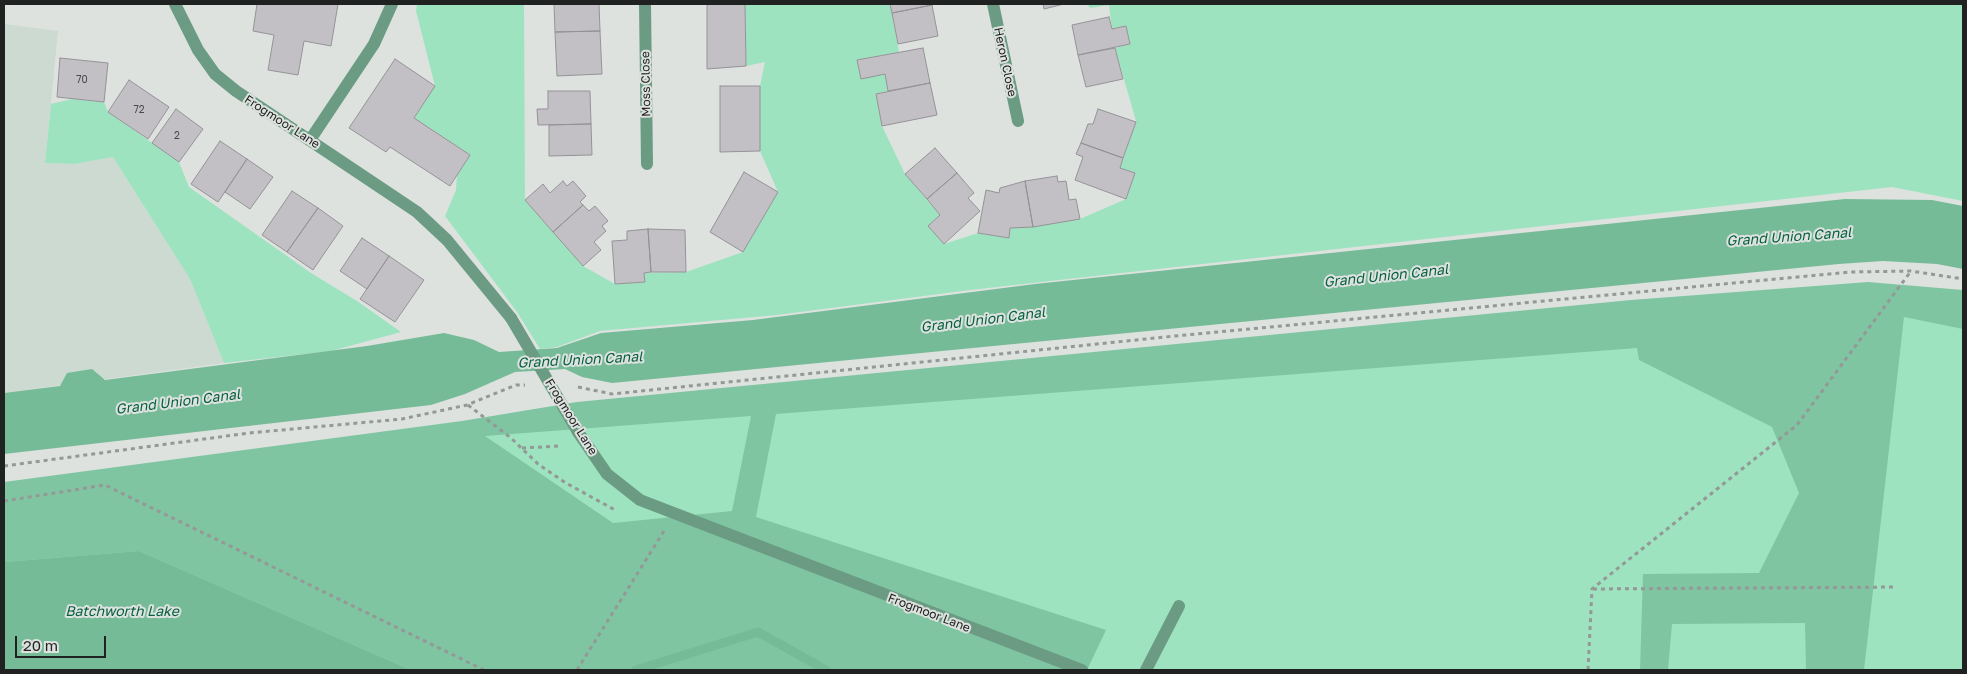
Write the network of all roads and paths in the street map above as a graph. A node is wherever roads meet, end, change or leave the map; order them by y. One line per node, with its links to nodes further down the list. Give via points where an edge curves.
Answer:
1 (175, 4): 6 (street, Frogmoor Lane, via 198,50 215,74)
2 (392, 4): 6 (street, via 374,44)
3 (645, 4): 7 (street, Moss Close)
4 (993, 4): 5 (street, Heron Close)
5 (1018, 121)
6 (310, 140): 13 (street, Frogmoor Lane, bridge, via 417,212 447,240 511,318)
7 (647, 164)
8 (1912, 271): 9 (path); 11 (path, via 1850,272 1636,292 612,394); 20 (path, via 1798,425)
9 (1963, 279)
10 (532, 384): 12 (path, via 516,385)
11 (575, 386)
12 (467, 405): 14 (path); 15 (path, via 402,419 250,433)
13 (586, 444): 14 (path); 16 (street, Frogmoor Lane, via 607,474)
14 (522, 448): 16 (path, via 538,464 566,483 614,510)
15 (4, 466)
16 (640, 500): 18 (street, Frogmoor Lane)
17 (4, 501): 22 (path, via 105,485)
18 (674, 514): 23 (path); 24 (street, Frogmoor Lane)
19 (1897, 587): 20 (path)
20 (1592, 589): 26 (path)
21 (1179, 606): 25 (street)
22 (484, 670)
23 (577, 670)
24 (1082, 670)
25 (1146, 670)
26 (1588, 670)

